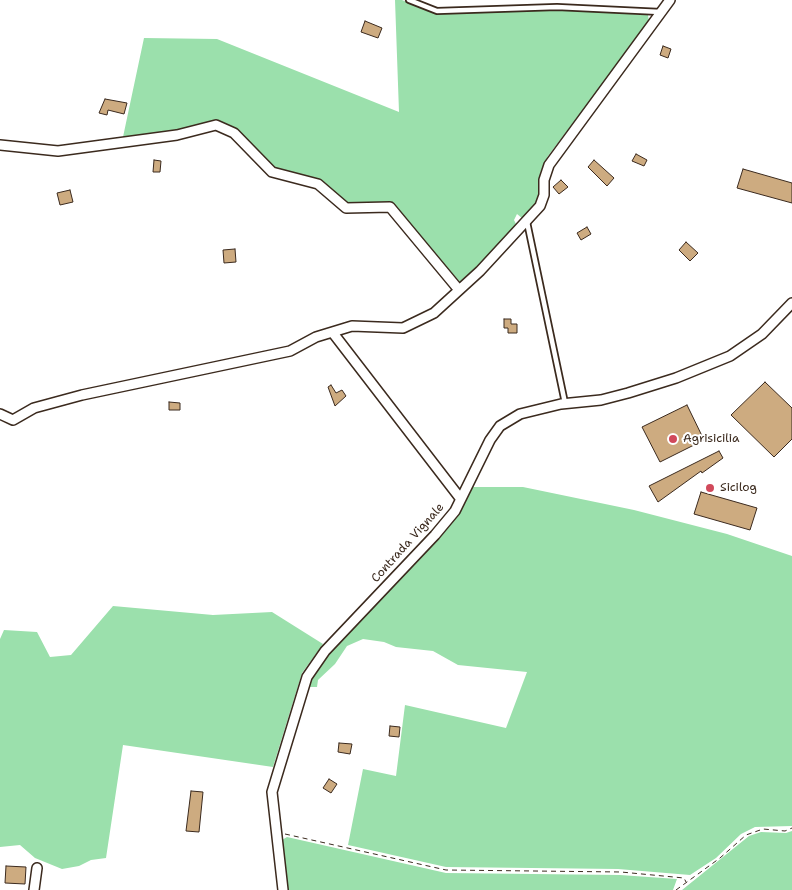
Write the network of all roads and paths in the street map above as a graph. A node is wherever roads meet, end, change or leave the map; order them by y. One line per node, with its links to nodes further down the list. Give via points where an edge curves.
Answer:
1 (409, 0): 3 (lane, via 437,11 557,7)
2 (670, 0): 3 (street)
3 (661, 12): 5 (street, via 549,165 540,206)
4 (0, 145): 6 (street, via 58,151 177,135 216,126 234,133 272,172 318,184 346,208 390,207)
5 (527, 221): 6 (street); 9 (lane)
6 (459, 290): 8 (street, via 434,313 403,328 352,326)
7 (792, 303): 9 (street, Contrada Vignale, via 762,334 730,356 628,393)
8 (332, 333): 10 (street, via 282,353 82,395 34,408 13,420); 11 (street)
9 (565, 404): 11 (street, Contrada Vignale, via 520,414 500,426)
10 (0, 414)
11 (460, 498): 13 (street, Contrada Vignale, via 455,511 325,651 307,678 272,792)
12 (792, 828): 15 (path, via 785,831 763,829 746,835)
13 (275, 832): 15 (path, via 446,870 621,872 684,878); 17 (street, Contrada Vignale)
14 (37, 868): 16 (street)
15 (686, 882): 18 (path)
16 (34, 890)
17 (282, 890)
18 (676, 890)

